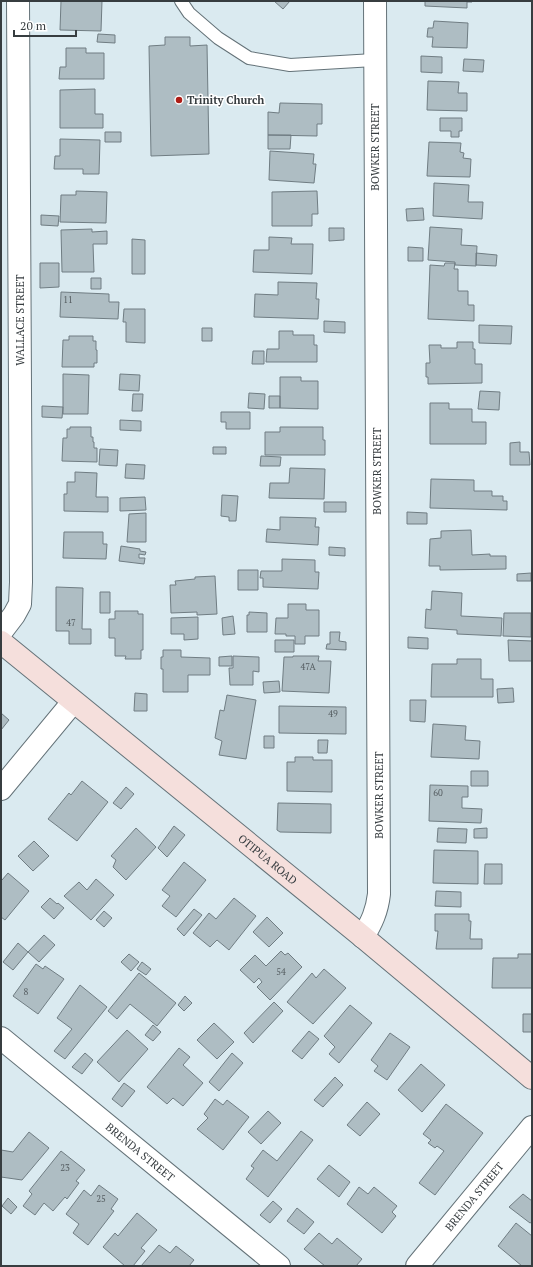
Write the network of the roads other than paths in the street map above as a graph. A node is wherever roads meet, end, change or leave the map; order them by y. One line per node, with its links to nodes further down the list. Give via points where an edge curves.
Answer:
1 (18, 1): 5 (street, WALLACE STREET, via 21,582 20,604)
2 (180, 1): 4 (lane, via 189,13 218,38 249,58 290,65)
3 (375, 1): 4 (street, BOWKER STREET)
4 (374, 60): 9 (street, BOWKER STREET, via 379,894 378,909)
5 (1, 632)
6 (1, 642): 7 (street, OTIPUA ROAD)
7 (72, 702): 8 (street); 9 (street, OTIPUA ROAD)
8 (1, 789)
9 (363, 937): 11 (street, OTIPUA ROAD)
10 (1, 1038): 13 (street, BRENDA STREET)
11 (532, 1078)
12 (532, 1127): 14 (street, BRENDA STREET)
13 (279, 1266)
14 (418, 1266)

